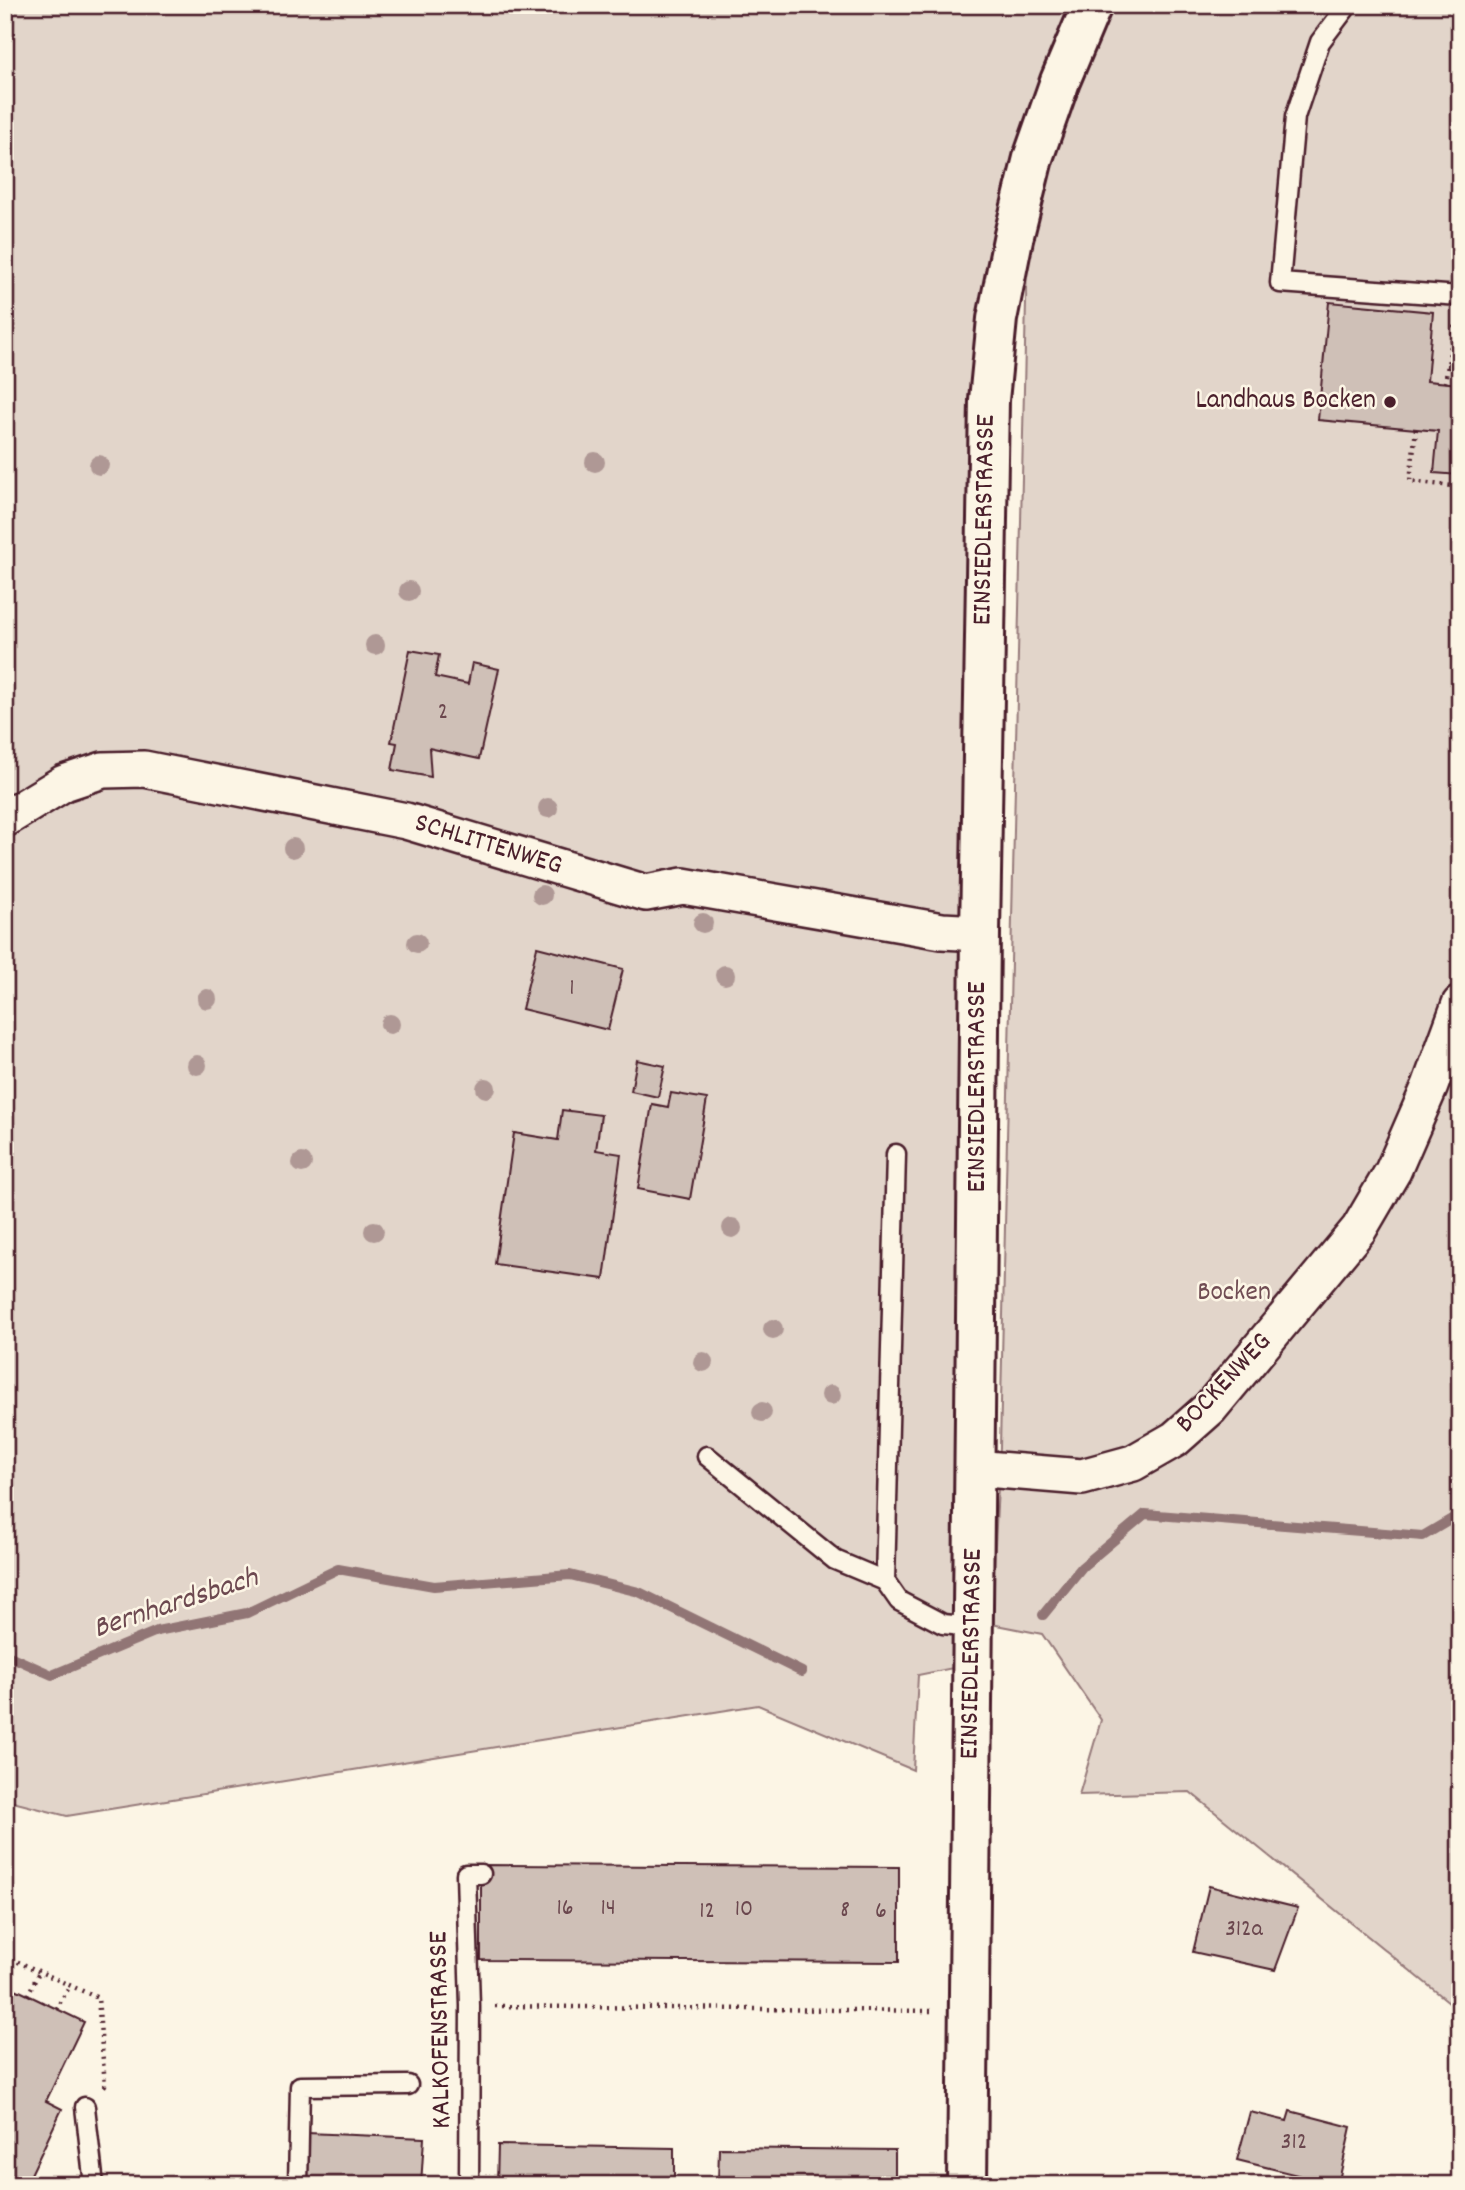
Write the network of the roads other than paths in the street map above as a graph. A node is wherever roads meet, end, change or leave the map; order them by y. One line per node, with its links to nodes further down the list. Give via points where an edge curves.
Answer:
1 (1092, 5): 5 (street, EINSIEDLERSTRASSE, via 1033,158 997,319 989,400)
2 (1348, 5): 3 (lane, via 1320,42 1295,117 1280,283)
3 (1458, 305)
4 (5, 819): 5 (street, SCHLITTENWEG, via 64,783 103,770 144,769 406,821 646,893 683,886 942,931)
5 (980, 933): 9 (street, EINSIEDLERSTRASSE)
6 (1460, 1004): 9 (street, BOCKENWEG, via 1393,1171 1359,1229 1210,1408 1175,1438 1133,1463 1082,1477)
7 (895, 1154): 10 (lane)
8 (707, 1456): 10 (lane, via 835,1560)
9 (974, 1468): 11 (street, EINSIEDLERSTRASSE)
10 (885, 1581): 11 (lane, via 899,1601 943,1624)
11 (973, 1627): 18 (street, EINSIEDLERSTRASSE)
12 (473, 1874): 17 (lane, KALKOFENSTRASSE)
13 (408, 2085): 16 (lane, via 299,2086)
14 (85, 2107): 15 (lane)
15 (94, 2185)
16 (298, 2185)
17 (469, 2185)
18 (967, 2185)

